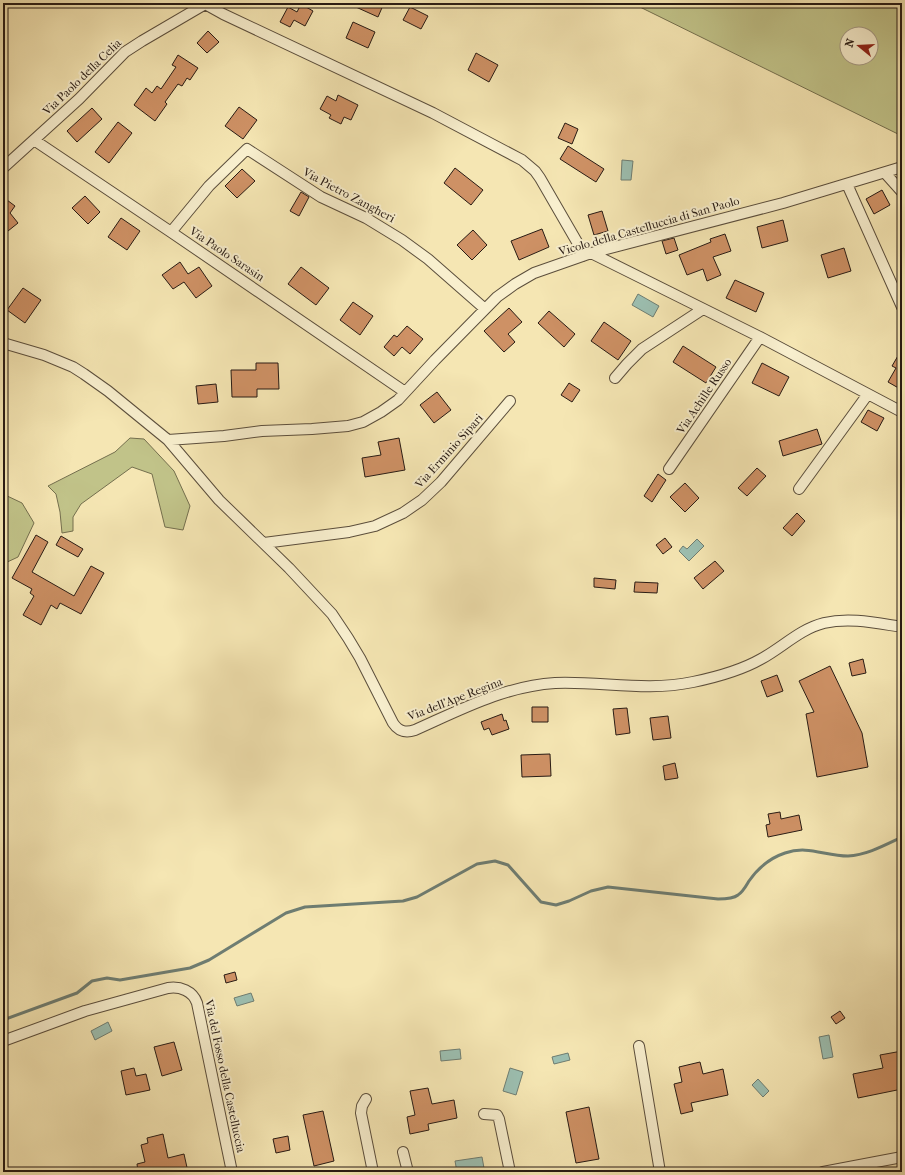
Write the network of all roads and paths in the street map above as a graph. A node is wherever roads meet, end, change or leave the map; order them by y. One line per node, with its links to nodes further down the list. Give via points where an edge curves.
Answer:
1 (206, 4): 2 (street, Via Paolo della Celia, via 125,52); 9 (street, via 433,112 522,160 540,178)
2 (34, 140): 4 (street, Via Paolo della Celia); 8 (street, Via Paolo Sarasin)
3 (902, 167): 5 (street, Vicolo della Castelluccia di San Paolo)
4 (3, 168)
5 (885, 173): 6 (street, Vicolo della Castelluccia di San Paolo); 7 (street)
6 (847, 184): 9 (street, Vicolo della Castelluccia di San Paolo); 10 (street)
7 (902, 192)
8 (171, 232): 11 (street, Via Pietro Zangheri, via 209,186 247,149 302,186 366,218 402,240 428,259); 16 (street, Via Paolo Sarasin)
9 (587, 255): 11 (street, Vicolo della Castelluccia di San Paolo, via 522,280); 12 (street)
10 (902, 307)
11 (484, 309): 16 (street, Vicolo della Castelluccia di San Paolo)
12 (703, 309): 13 (street); 15 (street, via 642,349)
13 (760, 337): 17 (street); 21 (street, Via Achille Russo)
14 (3, 343): 20 (street, Via dell'Ape Regina, via 73,367 108,391)
15 (615, 378)
16 (405, 392): 20 (street, Vicolo della Castelluccia di San Paolo, via 376,416 353,425)
17 (868, 394): 19 (street); 22 (street)
18 (510, 401): 23 (street, Via Erminio Sipari, via 437,486 404,513 375,526 349,532)
19 (902, 412)
20 (168, 440): 23 (street, Via dell'Ape Regina, via 219,500)
21 (669, 469)
22 (799, 489)
23 (264, 543): 24 (street, Via dell'Ape Regina, via 332,614 360,658 396,728 404,732 415,730 496,695 535,686 565,683 656,687 715,677 752,664 805,631 826,623 852,620)
24 (902, 627)
25 (3, 1041): 31 (street, Via del Fosso della Castelluccia, via 85,1010 168,988 176,987 190,993 197,1003)
26 (639, 1046): 35 (street)
27 (366, 1099): 32 (street, via 361,1113)
28 (484, 1114): 34 (street, via 496,1115 501,1122)
29 (403, 1152): 33 (street)
30 (902, 1157): 36 (street)
31 (232, 1172)
32 (373, 1172)
33 (408, 1172)
34 (510, 1172)
35 (660, 1172)
36 (823, 1172)

